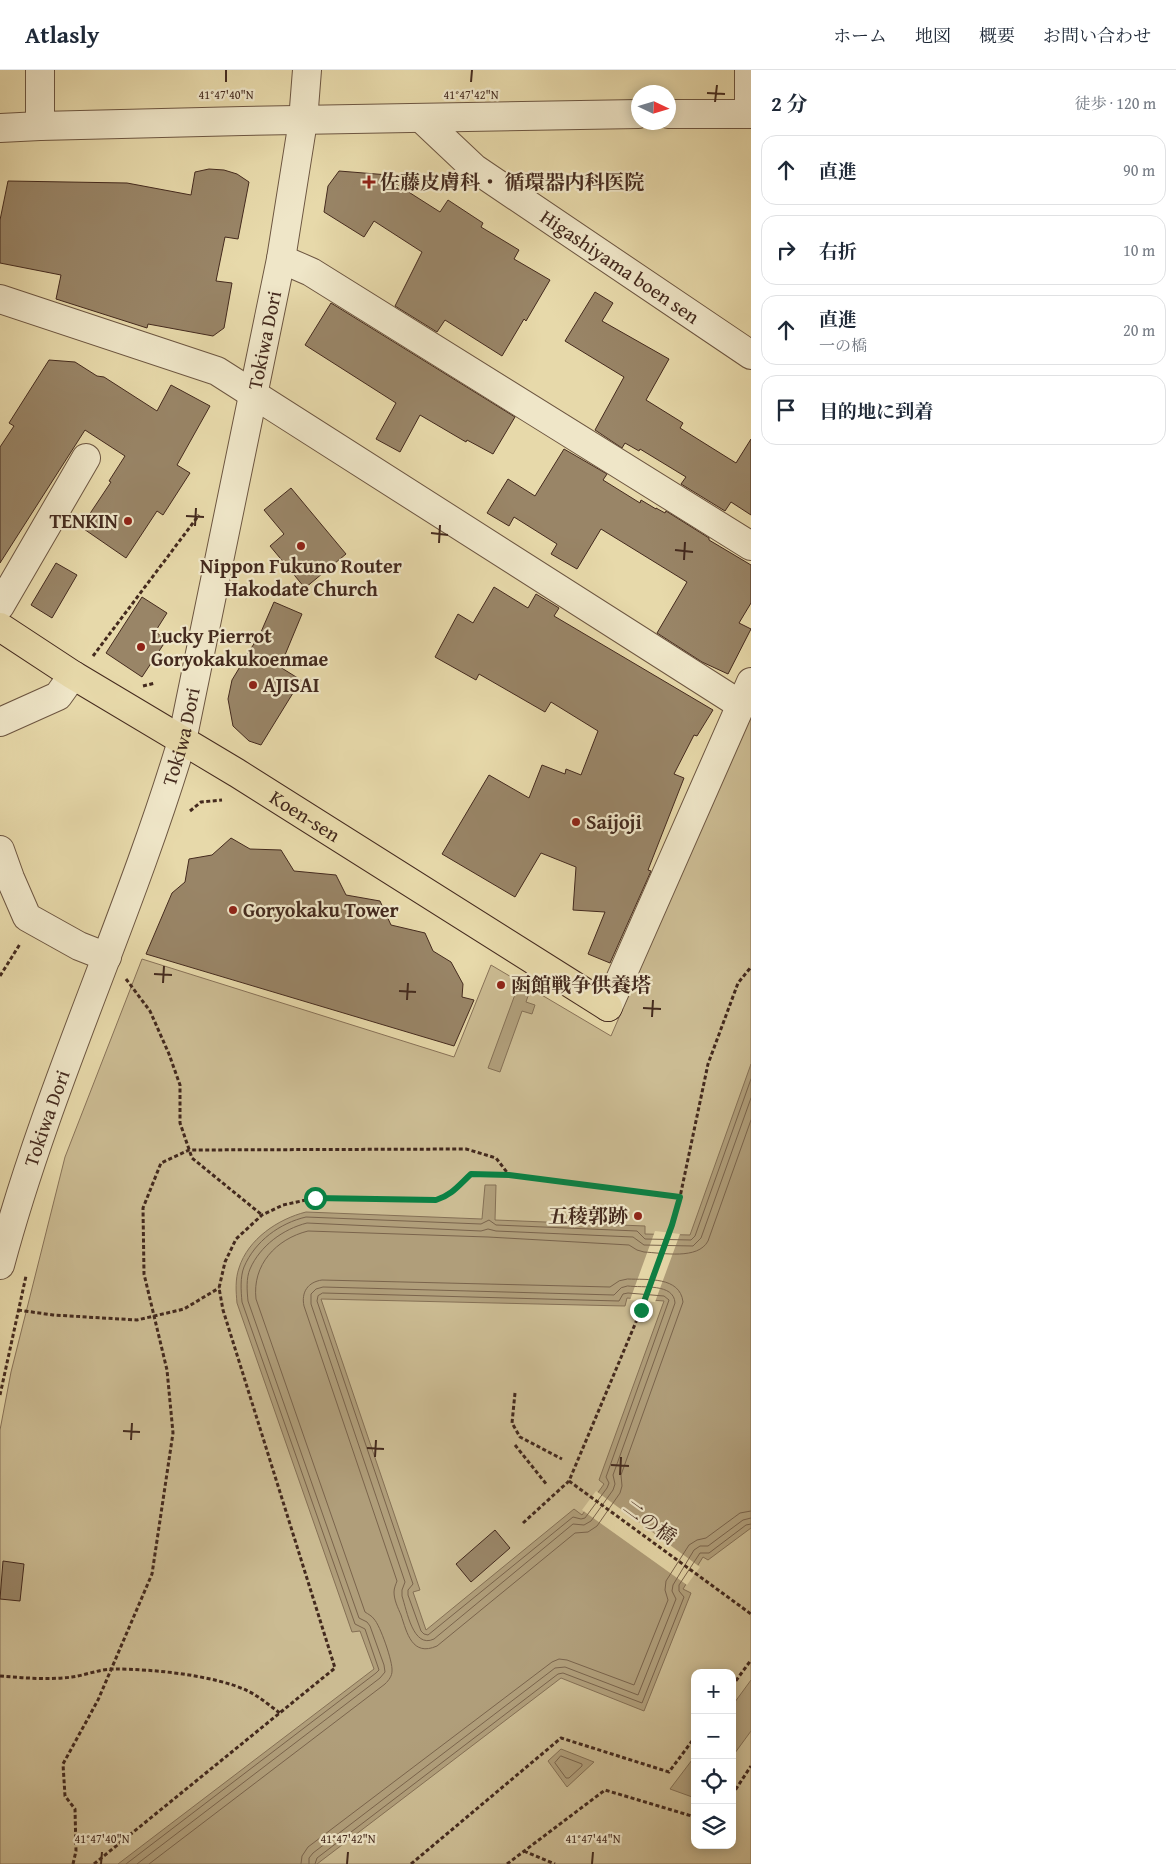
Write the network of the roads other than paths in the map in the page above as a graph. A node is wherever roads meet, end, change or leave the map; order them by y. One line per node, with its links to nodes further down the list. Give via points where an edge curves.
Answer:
1 (40, 70): 9 (street)
2 (307, 70): 8 (street, Tokiwa Dori)
3 (749, 70): 6 (street)
4 (631, 114): 7 (street)
5 (676, 114): 6 (street)
6 (750, 114)
7 (422, 118): 8 (street); 13 (street, Higashiyama boen sen, via 474,168)
8 (303, 121): 9 (street); 11 (street, Tokiwa Dori)
9 (40, 126): 10 (street)
10 (0, 128)
11 (281, 259): 14 (street, Tokiwa Dori); 16 (street, via 311,272)
12 (0, 299): 14 (street, via 217,371)
13 (751, 355)
14 (254, 395): 20 (street); 22 (street, Tokiwa Dori)
15 (86, 458): 17 (street)
16 (751, 546)
17 (0, 606)
18 (0, 627): 19 (main road, Koen-sen)
19 (73, 675): 21 (street, via 58,696); 22 (main road, Koen-sen)
20 (746, 693): 25 (street)
21 (0, 722)
22 (182, 741): 24 (street, Tokiwa Dori); 25 (main road, Koen-sen)
23 (0, 850): 24 (street, via 27,916 79,946)
24 (107, 957): 26 (street, Tokiwa Dori, via 45,1119)
25 (608, 1008)
26 (0, 1265)

